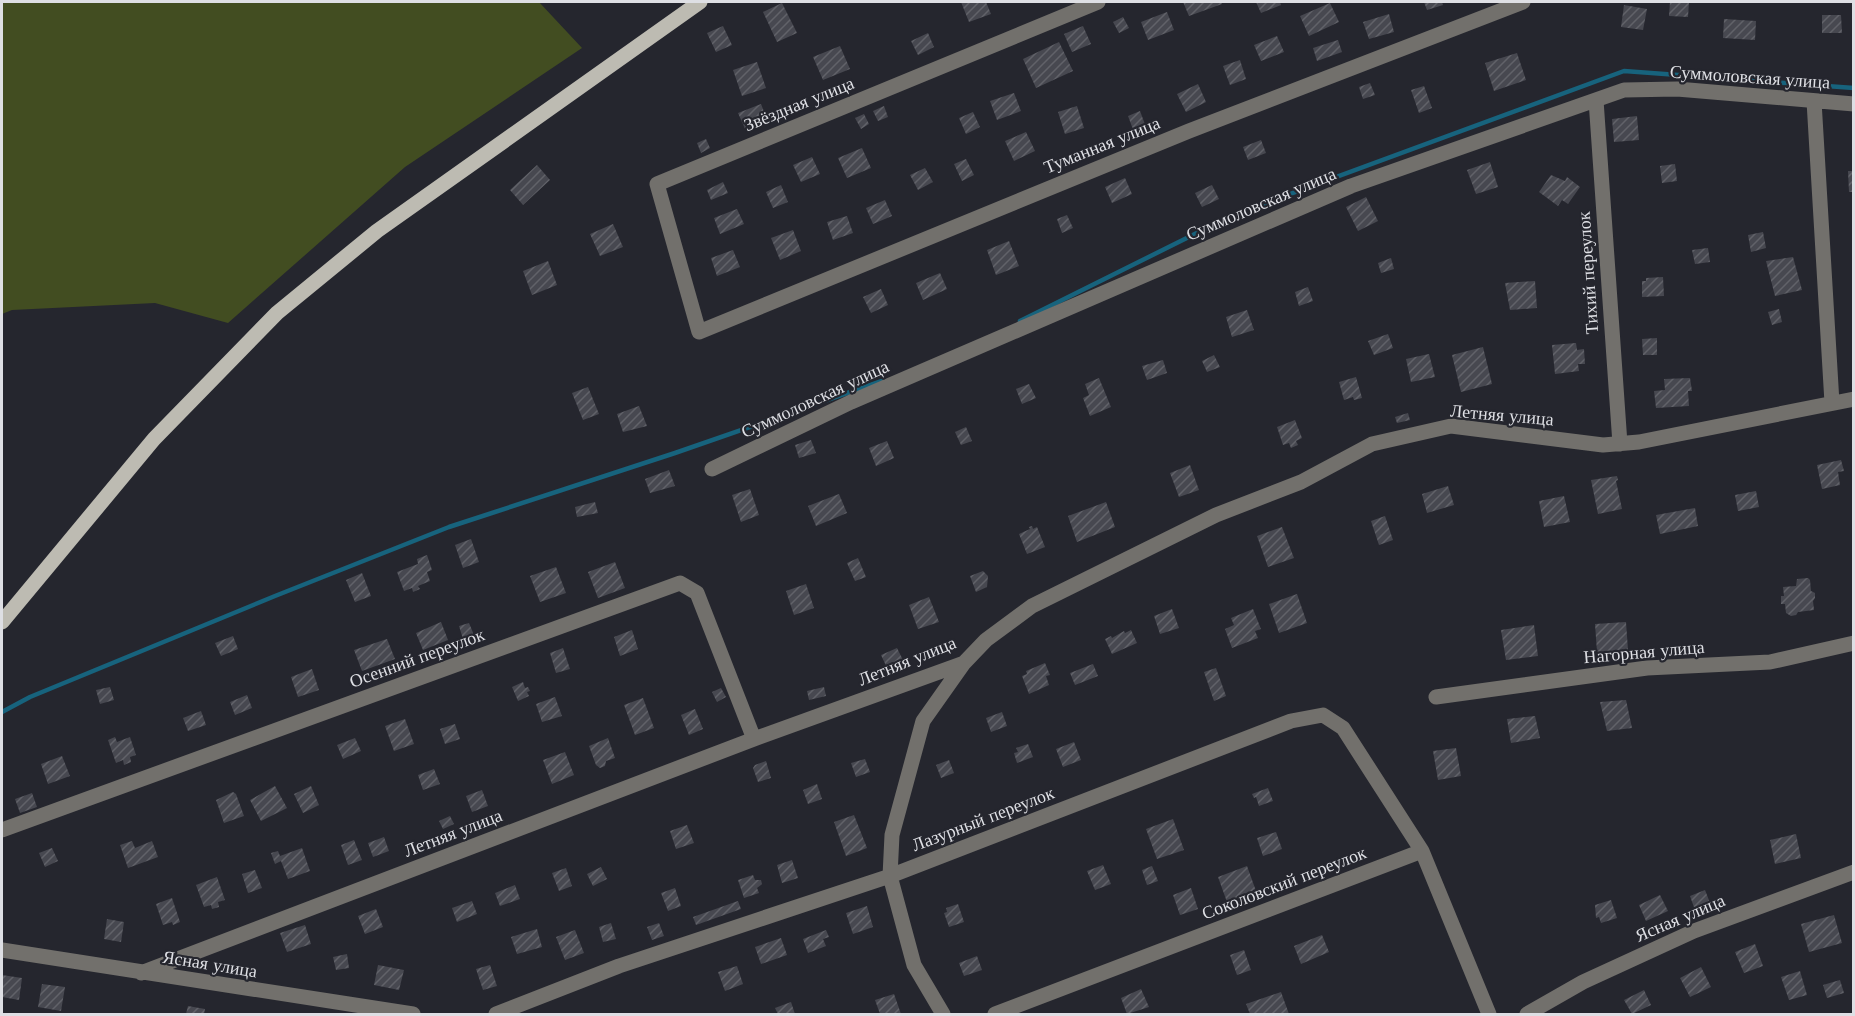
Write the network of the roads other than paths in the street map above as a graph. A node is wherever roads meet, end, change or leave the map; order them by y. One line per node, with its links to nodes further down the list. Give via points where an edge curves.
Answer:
1 (700, 2): 12 (main road, via 377,231 278,313 154,439)
2 (1098, 2): 7 (street, Звёздная улица, via 657,184)
3 (1523, 2): 7 (street, Туманная улица, via 1189,131)
4 (1596, 100): 5 (street, Суммоловская улица, via 1624,90 1677,89); 10 (street, Тихий переулок); 11 (street, Суммоловская улица, via 1351,186 851,402)
5 (1814, 101): 6 (street, Суммоловская улица); 9 (street)
6 (1854, 104)
7 (699, 332)
8 (1854, 399): 9 (street, Летняя улица)
9 (1832, 403): 10 (street, Летняя улица)
10 (1620, 444): 14 (street, Летняя улица, via 1451,426 1372,444 1301,482 1216,515 1032,606 986,640)
11 (712, 469)
12 (2, 622)
13 (1854, 643): 15 (street, Нагорная улица, via 1770,662 1647,668)
14 (964, 663): 16 (street, Летняя улица); 20 (street, via 923,721 892,835)
15 (1436, 696)
16 (754, 739): 17 (street, Осенний переулок, via 697,593 680,583); 22 (street, Летняя улица)
17 (2, 830)
18 (1422, 851): 20 (street, Лазурный переулок, via 1343,728 1323,715 1291,721); 26 (street, Соколовский переулок); 27 (street)
19 (1854, 872): 28 (street, Ясная улица, via 1694,931 1583,982)
20 (890, 876): 24 (street, Лазурный переулок, via 619,966); 25 (street, via 914,964)
21 (2, 950): 22 (street, Ясная улица)
22 (141, 973): 23 (street, Ясная улица)
23 (413, 1014)
24 (496, 1014)
25 (943, 1014)
26 (995, 1014)
27 (1489, 1014)
28 (1527, 1014)

